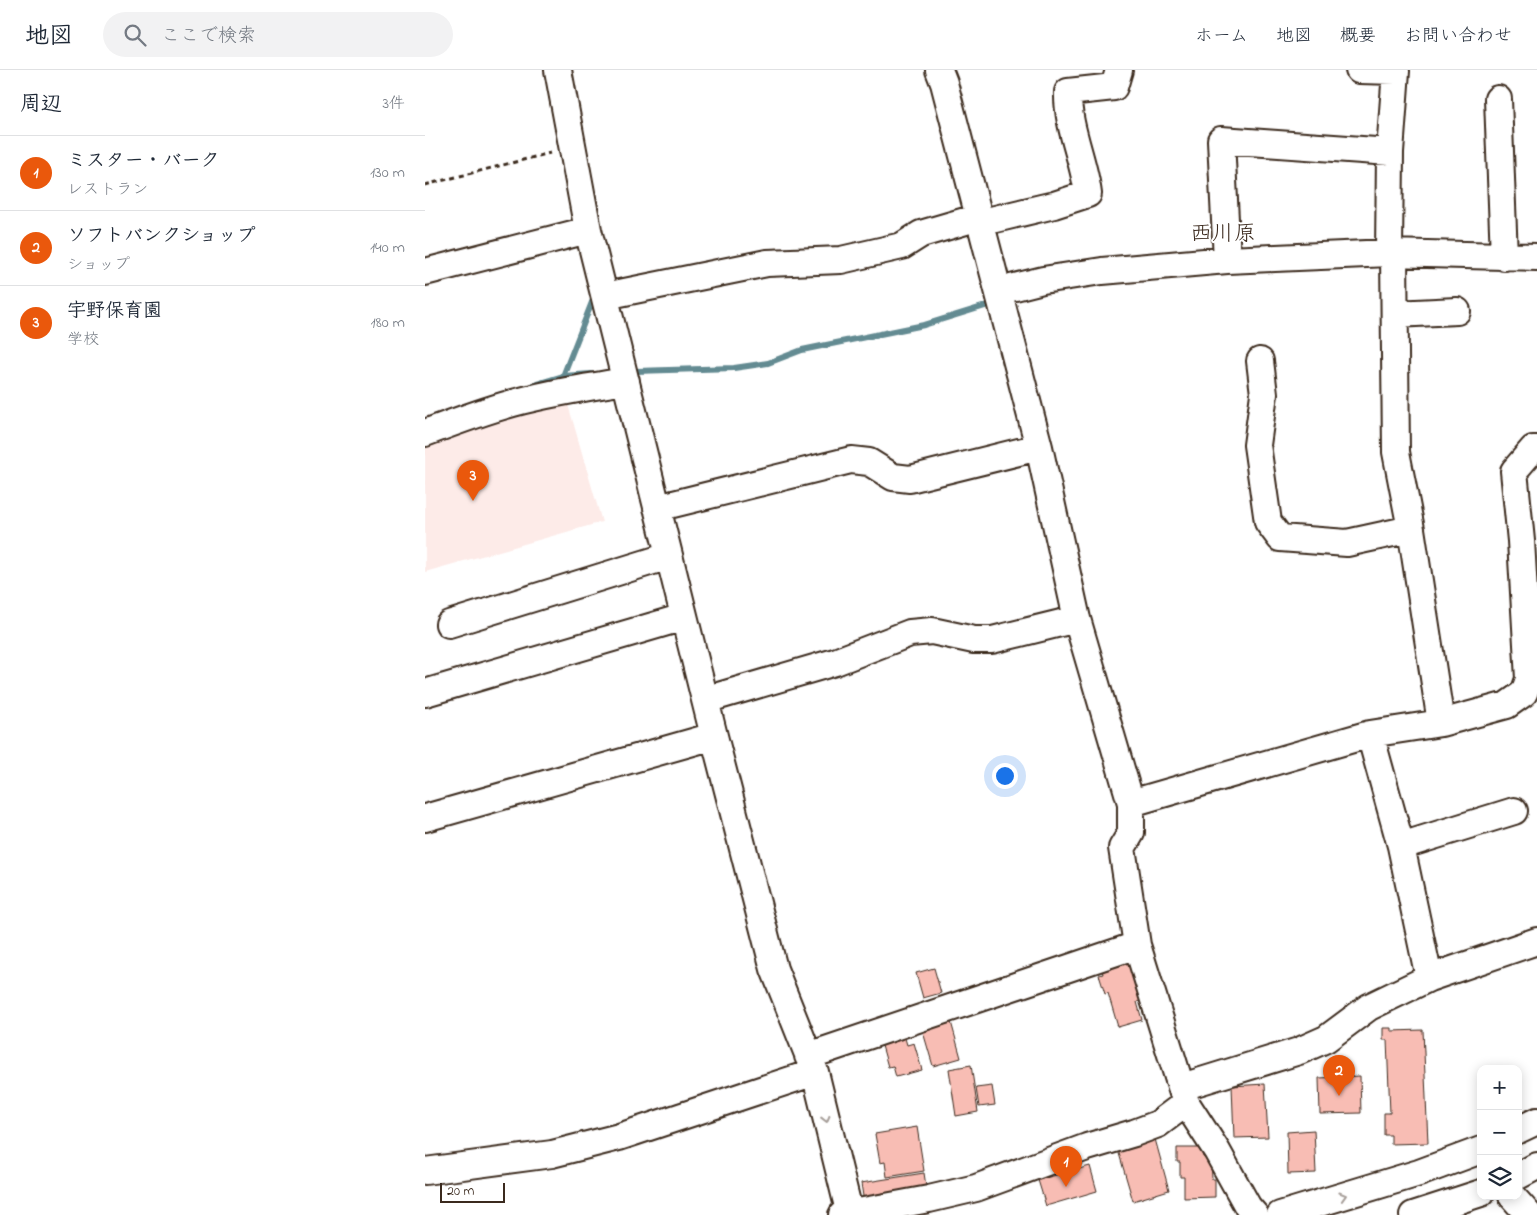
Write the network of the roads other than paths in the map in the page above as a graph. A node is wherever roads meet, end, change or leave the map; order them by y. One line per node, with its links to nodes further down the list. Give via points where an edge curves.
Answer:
1 (558, 70): 8 (street)
2 (939, 70): 7 (street)
3 (1119, 70): 7 (street, via 1114,87 1068,92 1067,110 1088,194 1054,205)
4 (1359, 70): 6 (street, via 1396,71)
5 (1499, 99): 10 (street)
6 (1390, 152): 9 (street); 12 (street, via 1221,140)
7 (979, 220): 14 (street, via 921,234 902,246 841,260 767,263); 15 (street)
8 (583, 231): 13 (street); 14 (street)
9 (1391, 253): 10 (street); 12 (street); 17 (street)
10 (1504, 257): 11 (street)
11 (1537, 258)
12 (1227, 260): 15 (street, via 1102,271 1043,280)
13 (425, 272)
14 (605, 296): 19 (street)
15 (1001, 297): 21 (street)
16 (1457, 311): 17 (street)
17 (1395, 314): 24 (street, via 1396,452)
18 (1260, 361): 24 (street, via 1264,394 1257,445 1268,522 1280,538 1347,543)
19 (626, 381): 20 (street, via 513,403); 23 (street)
20 (425, 433)
21 (1039, 447): 23 (street, via 910,479 893,477 869,462 851,460); 28 (street)
22 (1537, 449): 25 (street, via 1533,449 1514,471)
23 (657, 508): 26 (street)
24 (1411, 529): 33 (street)
25 (1529, 541): 30 (street)
26 (669, 556): 27 (street); 29 (street)
27 (684, 617): 31 (street); 32 (street)
28 (1077, 619): 32 (street, via 992,640 974,640 932,631 910,633 835,662); 36 (street)
29 (449, 624)
30 (1533, 679): 33 (street, via 1524,693 1507,705)
31 (425, 693)
32 (705, 700): 35 (street)
33 (1441, 723): 34 (street)
34 (1371, 734): 36 (street); 39 (street)
35 (714, 736): 38 (street); 43 (street, via 774,968)
36 (1131, 803): 41 (street, via 1131,833 1122,848)
37 (1515, 810): 39 (street)
38 (425, 818)
39 (1401, 846): 42 (street)
40 (1537, 941): 42 (street)
41 (1137, 946): 43 (street); 44 (street)
42 (1429, 978): 44 (street, via 1369,1007 1326,1039)
43 (811, 1064): 49 (street, via 619,1137 552,1154); 53 (street, one-way to 53)
44 (1184, 1095): 53 (street, via 1158,1124 1134,1133 976,1188); 54 (street)
45 (1537, 1120): 46 (street)
46 (1522, 1128)
47 (1477, 1153): 55 (street, one-way to 47)
48 (1537, 1166): 50 (street)
49 (425, 1171)
50 (1522, 1174)
51 (1477, 1194): 56 (street)
52 (1516, 1200): 57 (street)
53 (847, 1214)
54 (1255, 1215)
55 (1280, 1215)
56 (1413, 1215)
57 (1529, 1215)

